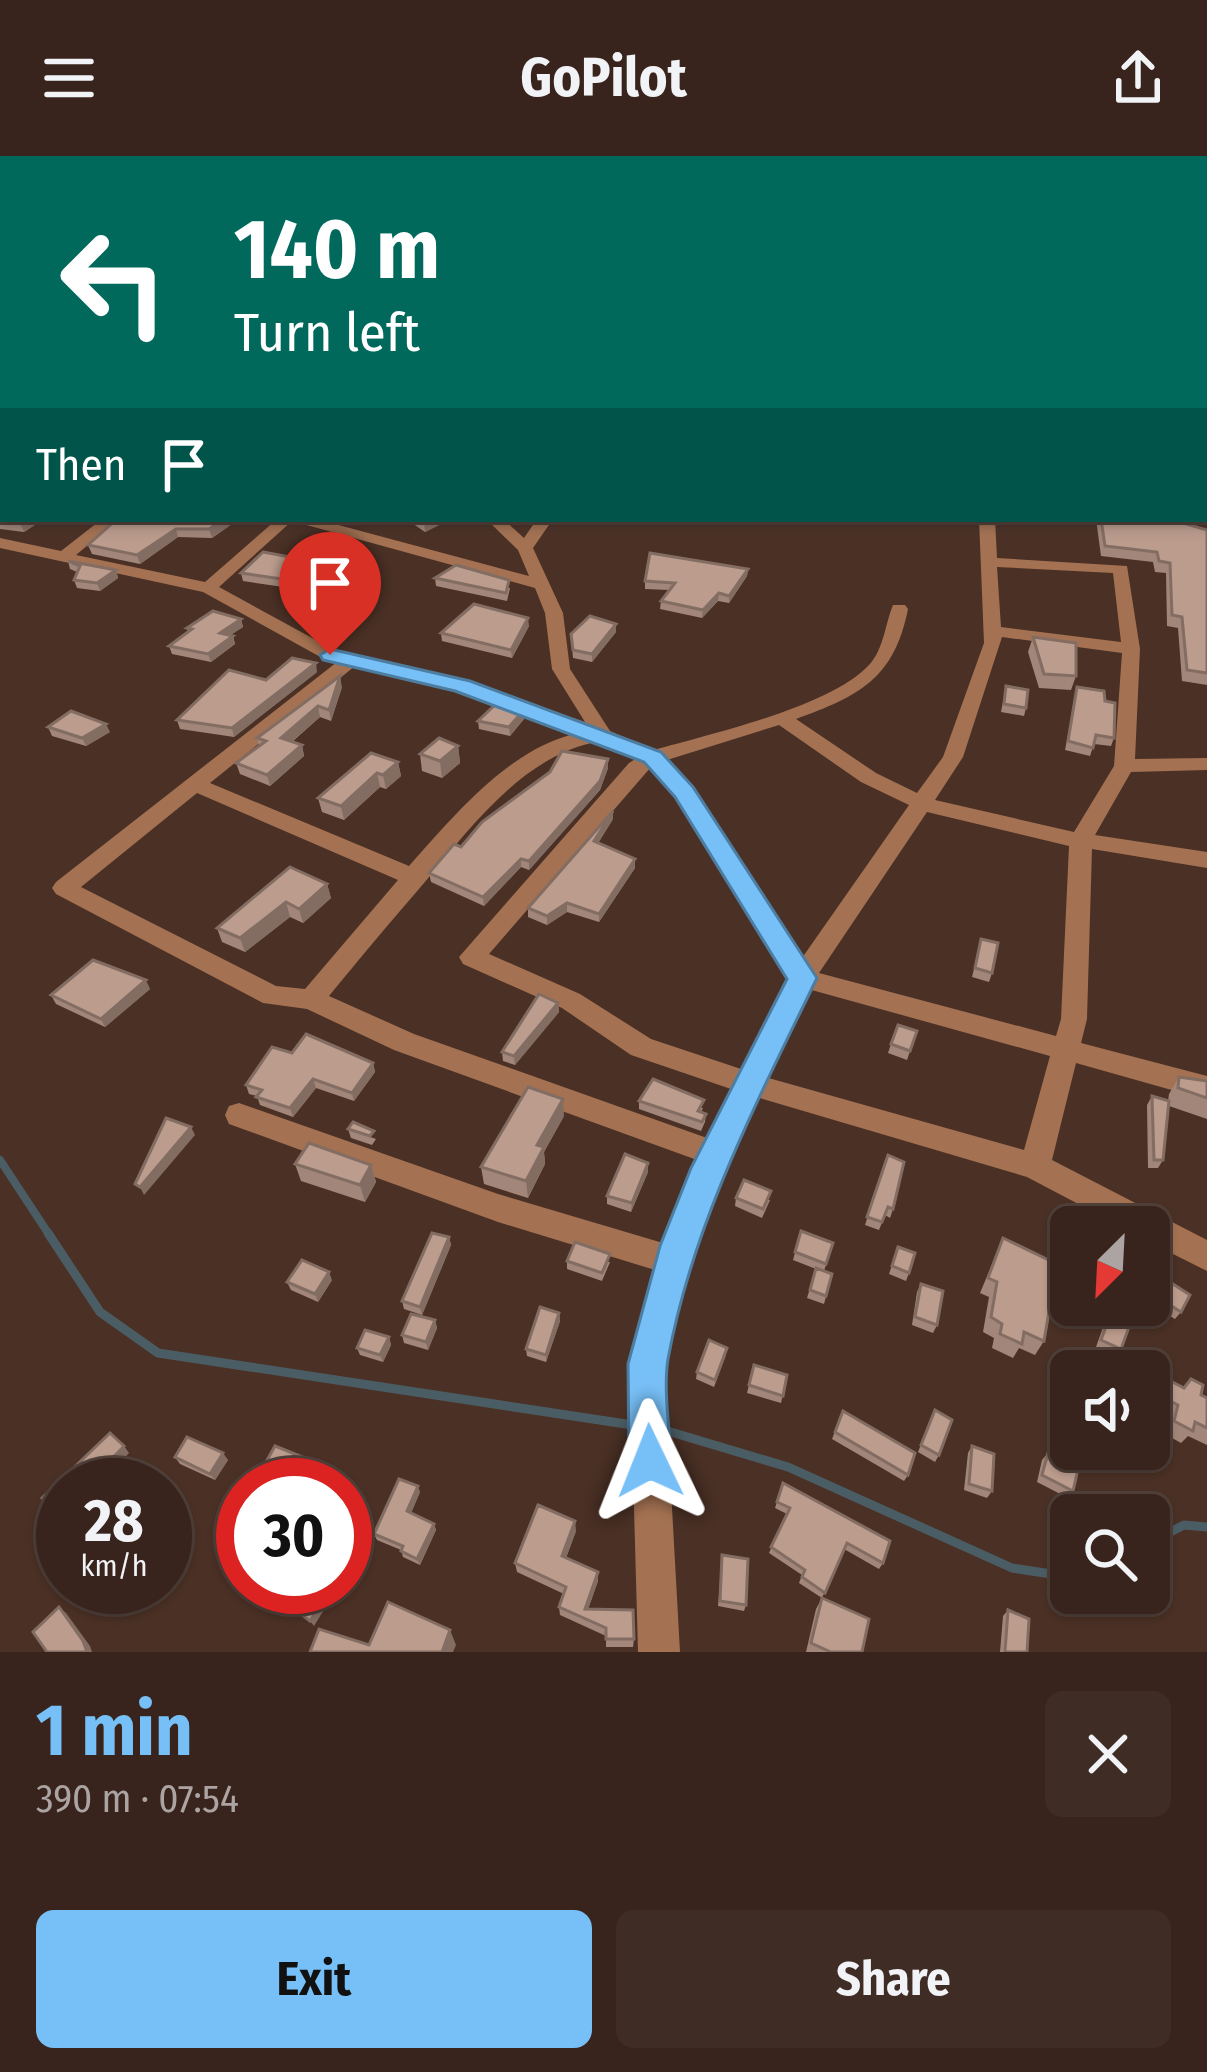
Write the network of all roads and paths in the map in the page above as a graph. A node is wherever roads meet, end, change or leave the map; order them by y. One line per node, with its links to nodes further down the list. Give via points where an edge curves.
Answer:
1 (107, 522): 9 (street)
2 (283, 522): 12 (street)
3 (310, 522): 11 (street)
4 (497, 522): 8 (street)
5 (542, 522): 8 (street)
6 (987, 522): 10 (street)
7 (0, 542): 9 (street)
8 (525, 548): 11 (street)
9 (61, 559): 12 (street)
10 (989, 562): 14 (street); 15 (street, via 1121,569)
11 (542, 585): 18 (street, via 561,669)
12 (208, 587): 16 (street)
13 (899, 609): 17 (street, via 874,671)
14 (993, 631): 15 (street); 23 (street, via 965,730)
15 (1131, 649): 21 (street)
16 (351, 660): 18 (street, via 462,686); 22 (street)
17 (782, 718): 19 (street); 23 (street)
18 (603, 735): 19 (street); 26 (street, via 557,745 525,768)
19 (652, 757): 27 (street, via 684,793); 30 (street, via 472,957 571,1001 640,1046)
20 (1207, 764): 21 (street)
21 (1124, 766): 24 (street)
22 (194, 784): 26 (street); 28 (street, via 64,888 272,996)
23 (921, 803): 24 (street); 27 (street)
24 (1081, 839): 25 (street); 29 (street, via 1074,1019)
25 (1207, 860)
26 (415, 878): 28 (street)
27 (802, 978): 29 (street); 30 (street)
28 (310, 999): 33 (street, via 404,1042)
29 (1064, 1048): 31 (street); 34 (street)
30 (748, 1084): 33 (street); 34 (street)
31 (1207, 1088)
32 (239, 1115): 36 (street, via 479,1202)
33 (715, 1154): 36 (street)
34 (1035, 1166): 35 (street)
35 (1207, 1256)
36 (675, 1261): 37 (street, via 647,1364)
37 (658, 1652)

